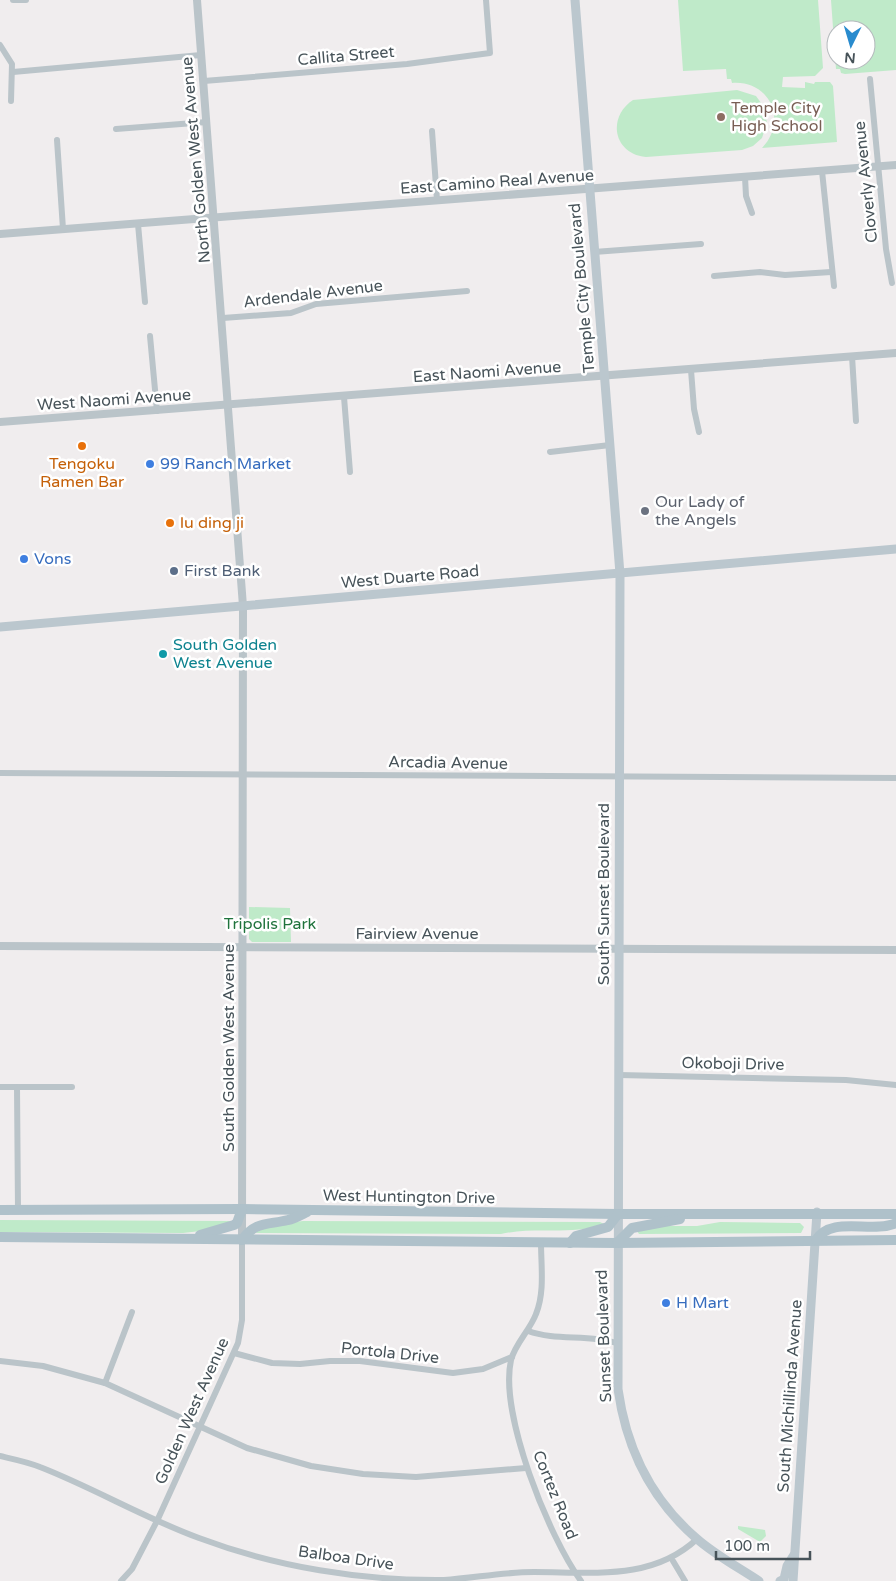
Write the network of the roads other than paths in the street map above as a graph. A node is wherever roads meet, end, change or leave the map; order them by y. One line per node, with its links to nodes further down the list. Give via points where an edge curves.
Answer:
1 (13, 0): 2 (street)
2 (26, 0)
3 (197, 0): 7 (street, North Golden West Avenue)
4 (486, 0): 10 (street, Callita Street, via 490,53 407,64)
5 (575, 0): 20 (main road, Temple City Boulevard)
6 (0, 46): 8 (street, via 11,60)
7 (201, 55): 8 (street); 10 (street, North Golden West Avenue)
8 (13, 72): 11 (street)
9 (870, 79): 17 (street, Cloverly Avenue)
10 (204, 81): 12 (street, North Golden West Avenue)
11 (11, 101)
12 (207, 122): 13 (street); 23 (street, North Golden West Avenue)
13 (116, 129)
14 (432, 131): 21 (street)
15 (57, 140): 25 (street)
16 (896, 165): 17 (street, East Camino Real Avenue)
17 (878, 166): 18 (street, East Camino Real Avenue); 31 (street, Cloverly Avenue)
18 (822, 170): 19 (street, East Camino Real Avenue); 29 (street)
19 (745, 177): 20 (street, East Camino Real Avenue); 22 (street, via 746,196)
20 (590, 189): 21 (street, East Camino Real Avenue); 28 (main road, Temple City Boulevard)
21 (438, 200): 23 (street, East Camino Real Avenue)
22 (752, 213)
23 (215, 218): 24 (street, East Camino Real Avenue); 35 (street, North Golden West Avenue)
24 (138, 224): 25 (street, East Camino Real Avenue); 34 (street)
25 (63, 229): 26 (street, East Camino Real Avenue)
26 (0, 234)
27 (701, 244): 28 (street)
28 (594, 252): 40 (main road, Temple City Boulevard)
29 (831, 272): 30 (street); 32 (street)
30 (714, 276)
31 (892, 283)
32 (834, 286)
33 (467, 291): 35 (street, Ardendale Avenue, via 316,304 291,313)
34 (145, 302)
35 (222, 318): 42 (street, South Golden West Avenue)
36 (150, 336): 43 (street)
37 (896, 353): 38 (street, East Naomi Avenue)
38 (852, 356): 39 (street, East Naomi Avenue); 44 (street)
39 (691, 370): 40 (street, East Naomi Avenue); 46 (street)
40 (605, 377): 41 (street, East Naomi Avenue); 47 (main road, Temple City Boulevard)
41 (344, 397): 42 (street, East Naomi Avenue); 49 (street)
42 (229, 405): 43 (street, West Naomi Avenue); 52 (street, South Golden West Avenue)
43 (157, 412): 45 (street, West Naomi Avenue)
44 (856, 420)
45 (0, 422)
46 (699, 432)
47 (610, 445): 48 (street); 51 (main road, Temple City Boulevard)
48 (550, 452)
49 (350, 472)
50 (896, 549): 51 (main road, West Duarte Road)
51 (620, 574): 52 (main road, West Duarte Road); 56 (main road, South Sunset Boulevard)
52 (244, 606): 53 (main road, West Duarte Road); 55 (street, South Golden West Avenue)
53 (0, 627)
54 (0, 773): 55 (street, Arcadia Avenue)
55 (244, 776): 56 (street, Arcadia Avenue); 59 (street, South Golden West Avenue)
56 (620, 777): 57 (street, Arcadia Avenue); 60 (main road, South Sunset Boulevard)
57 (896, 778)
58 (0, 946): 59 (street, Fairview Avenue)
59 (244, 947): 60 (street, Fairview Avenue); 67 (street, South Golden West Avenue)
60 (620, 949): 61 (street, Fairview Avenue); 62 (main road, South Sunset Boulevard)
61 (896, 950)
62 (619, 1075): 63 (street, Okoboji Drive, via 846,1080); 73 (main road, South Sunset Boulevard)
63 (896, 1085)
64 (0, 1087): 65 (street)
65 (17, 1087): 66 (street); 69 (street)
66 (72, 1087)
67 (242, 1209): 69 (main road, West Huntington Drive); 70 (main road, West Huntington Drive); 77 (main road, via 234,1226); 78 (street, Golden West Avenue)
68 (0, 1210): 69 (main road, West Huntington Drive)
69 (18, 1210)
70 (310, 1210): 73 (main road, West Huntington Drive); 78 (main road, via 290,1220 256,1226)
71 (817, 1212): 72 (main road, West Huntington Drive); 74 (main road, West Huntington Drive); 79 (main road, South Michillinda Avenue)
72 (695, 1213): 73 (main road, West Huntington Drive); 83 (main road, via 677,1220 632,1228)
73 (618, 1214): 82 (main road, via 608,1228 576,1236); 83 (main road, Sunset Boulevard)
74 (896, 1214)
75 (896, 1223): 79 (main road, via 882,1228 831,1227 821,1232)
76 (0, 1237): 77 (main road)
77 (190, 1238): 78 (main road)
78 (242, 1240): 81 (main road); 87 (street, Golden West Avenue, via 242,1320)
79 (816, 1240): 80 (main road); 83 (main road); 96 (main road, South Michillinda Avenue)
80 (896, 1240)
81 (541, 1242): 82 (main road); 85 (street, via 540,1299)
82 (570, 1242): 83 (main road)
83 (617, 1243): 86 (main road, Sunset Boulevard)
84 (132, 1312): 90 (street)
85 (528, 1331): 86 (street, via 546,1336 575,1336); 88 (street)
86 (617, 1343): 95 (main road, Sunset Boulevard, via 620,1406 637,1460 657,1495)
87 (234, 1353): 88 (street, Portola Drive, via 272,1363 360,1361 453,1373 483,1369); 91 (street, Golden West Avenue)
88 (512, 1358): 93 (street, Cortez Road, via 512,1399)
89 (0, 1361): 90 (street, via 43,1366)
90 (105, 1383): 91 (street)
91 (200, 1427): 93 (street, via 266,1454 311,1466 363,1474 446,1476); 94 (street, Golden West Avenue)
92 (0, 1456): 94 (street, Balboa Drive, via 39,1466)
93 (526, 1468): 99 (street, Cortez Road, via 556,1537)
94 (157, 1521): 100 (street, Balboa Drive, via 264,1559); 102 (street, Golden West Avenue, via 132,1568)
95 (697, 1539): 97 (street, Balboa Drive); 101 (main road, Sunset Boulevard)
96 (794, 1555): 105 (main road); 106 (main road, South Michillinda Avenue)
97 (673, 1561): 99 (street, Balboa Drive, via 640,1574); 103 (street)
98 (479, 1579): 99 (street, Balboa Drive, via 534,1572); 100 (street, Balboa Drive)
99 (579, 1579)
100 (379, 1580)
101 (757, 1580): 104 (main road)
102 (121, 1581)
103 (685, 1581)
104 (766, 1581)
105 (780, 1581)
106 (793, 1581)

